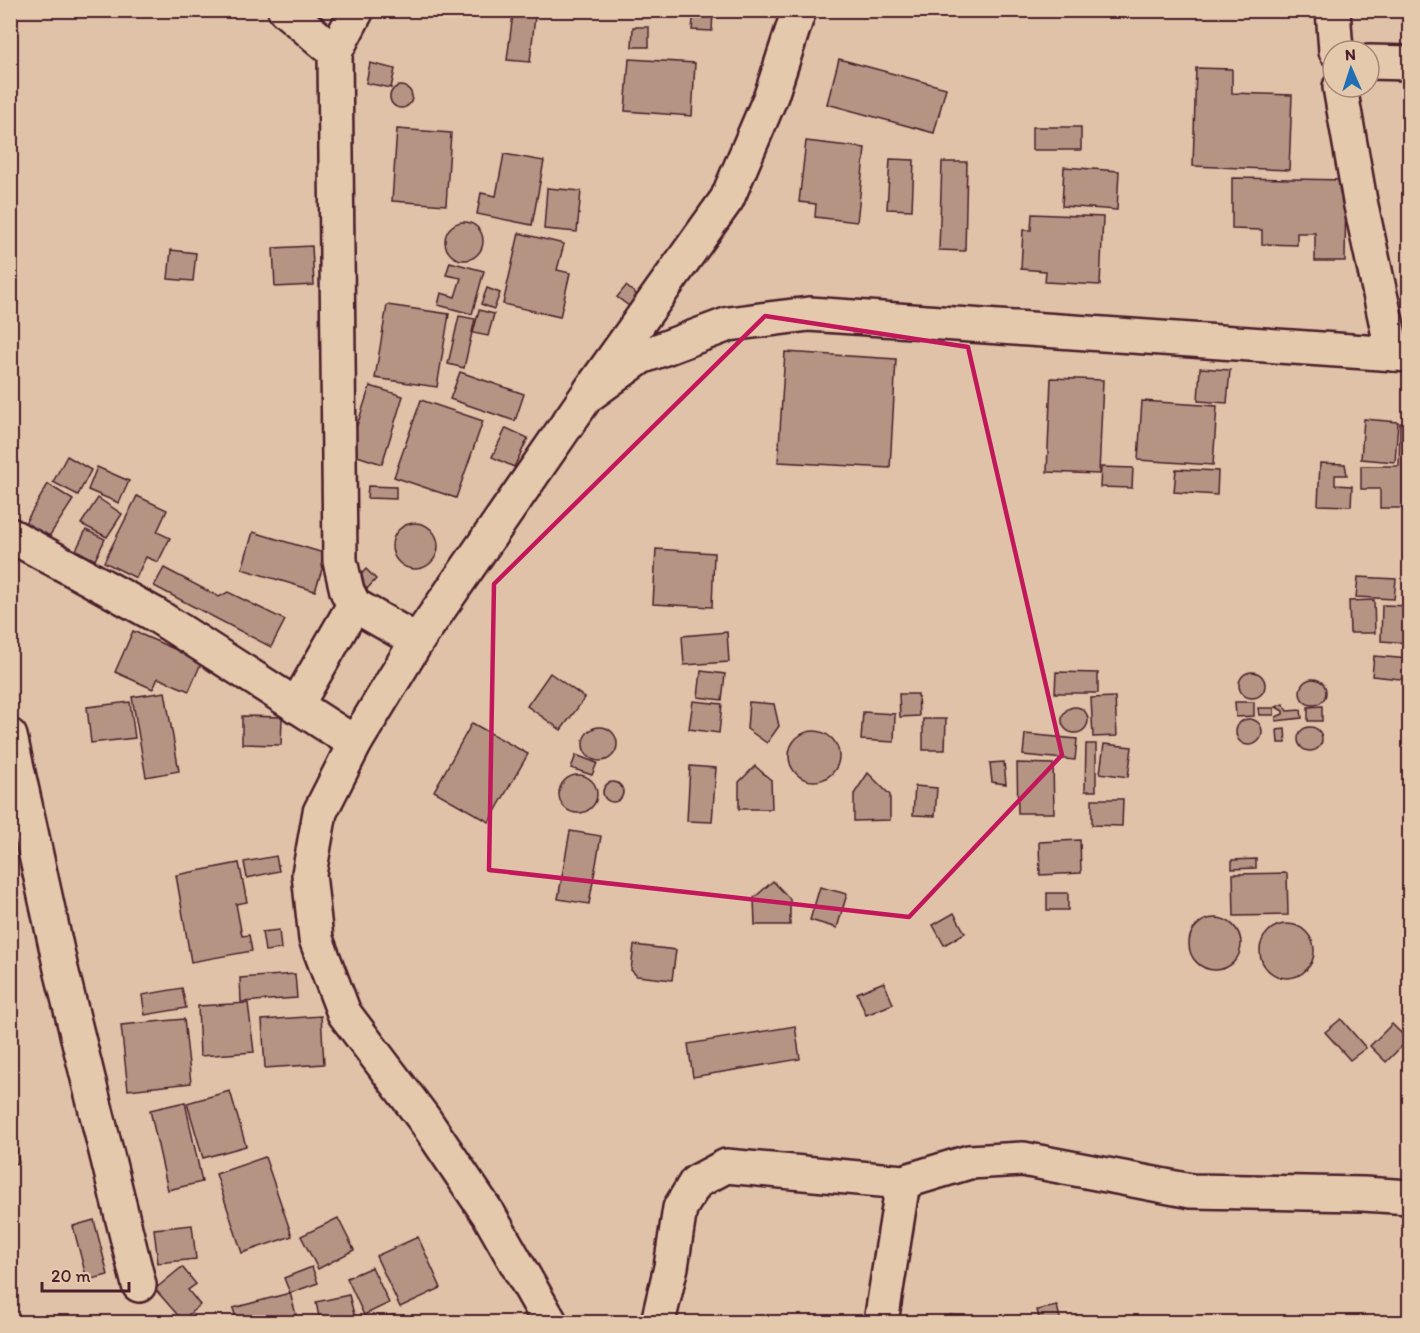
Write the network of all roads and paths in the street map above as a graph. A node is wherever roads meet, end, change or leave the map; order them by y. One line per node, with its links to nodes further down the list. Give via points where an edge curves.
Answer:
1 (285, 10): 6 (street)
2 (357, 10): 6 (street)
3 (799, 10): 11 (street, via 771,96 727,199)
4 (1333, 10): 5 (street)
5 (1335, 39)
6 (335, 52): 13 (street, via 340,561)
7 (1381, 62): 8 (street)
8 (1410, 63)
9 (1342, 99): 10 (street, via 1360,201)
10 (1401, 354): 11 (street, via 809,314 729,324 641,357)
11 (586, 397): 14 (street)
12 (10, 535): 15 (street, via 154,614)
13 (354, 605): 14 (street); 15 (street)
14 (417, 641): 17 (street)
15 (296, 706): 17 (street)
16 (10, 736): 20 (street, via 61,969)
17 (355, 743): 21 (street, via 320,812 309,874 316,939 344,1012 489,1215)
18 (903, 1182): 19 (street, via 969,1162 1023,1160 1191,1191); 22 (street, via 726,1166 696,1182 681,1208); 23 (street)
19 (1410, 1197)
20 (139, 1285)
21 (550, 1323)
22 (658, 1323)
23 (880, 1323)

